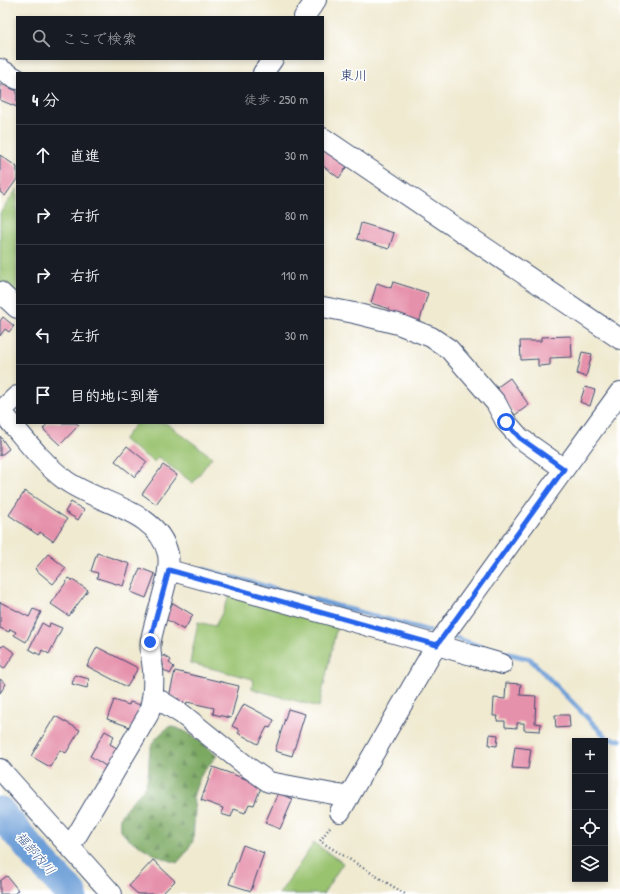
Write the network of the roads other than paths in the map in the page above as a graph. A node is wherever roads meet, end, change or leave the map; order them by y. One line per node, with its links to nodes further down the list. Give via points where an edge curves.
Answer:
1 (316, 0): 2 (street)
2 (305, 16)
3 (272, 60): 5 (street)
4 (0, 69): 6 (street)
5 (264, 72)
6 (16, 78)
7 (324, 139): 11 (street)
8 (0, 292): 9 (street)
9 (16, 307)
10 (324, 307): 15 (street, via 398,324 431,337 449,349 496,403 506,422 520,438)
11 (620, 339)
12 (620, 392): 15 (street)
13 (16, 397): 14 (street)
14 (0, 412): 16 (street, via 64,480 80,490 140,516 154,528 168,554)
15 (564, 469): 17 (street)
16 (169, 570): 17 (street); 19 (street, via 150,642)
17 (437, 645): 18 (street); 19 (street, via 344,804 269,782 182,714)
18 (502, 664)
19 (153, 696): 21 (street, via 148,715)
20 (0, 770): 21 (street)
21 (70, 847): 22 (street)
22 (112, 894)

